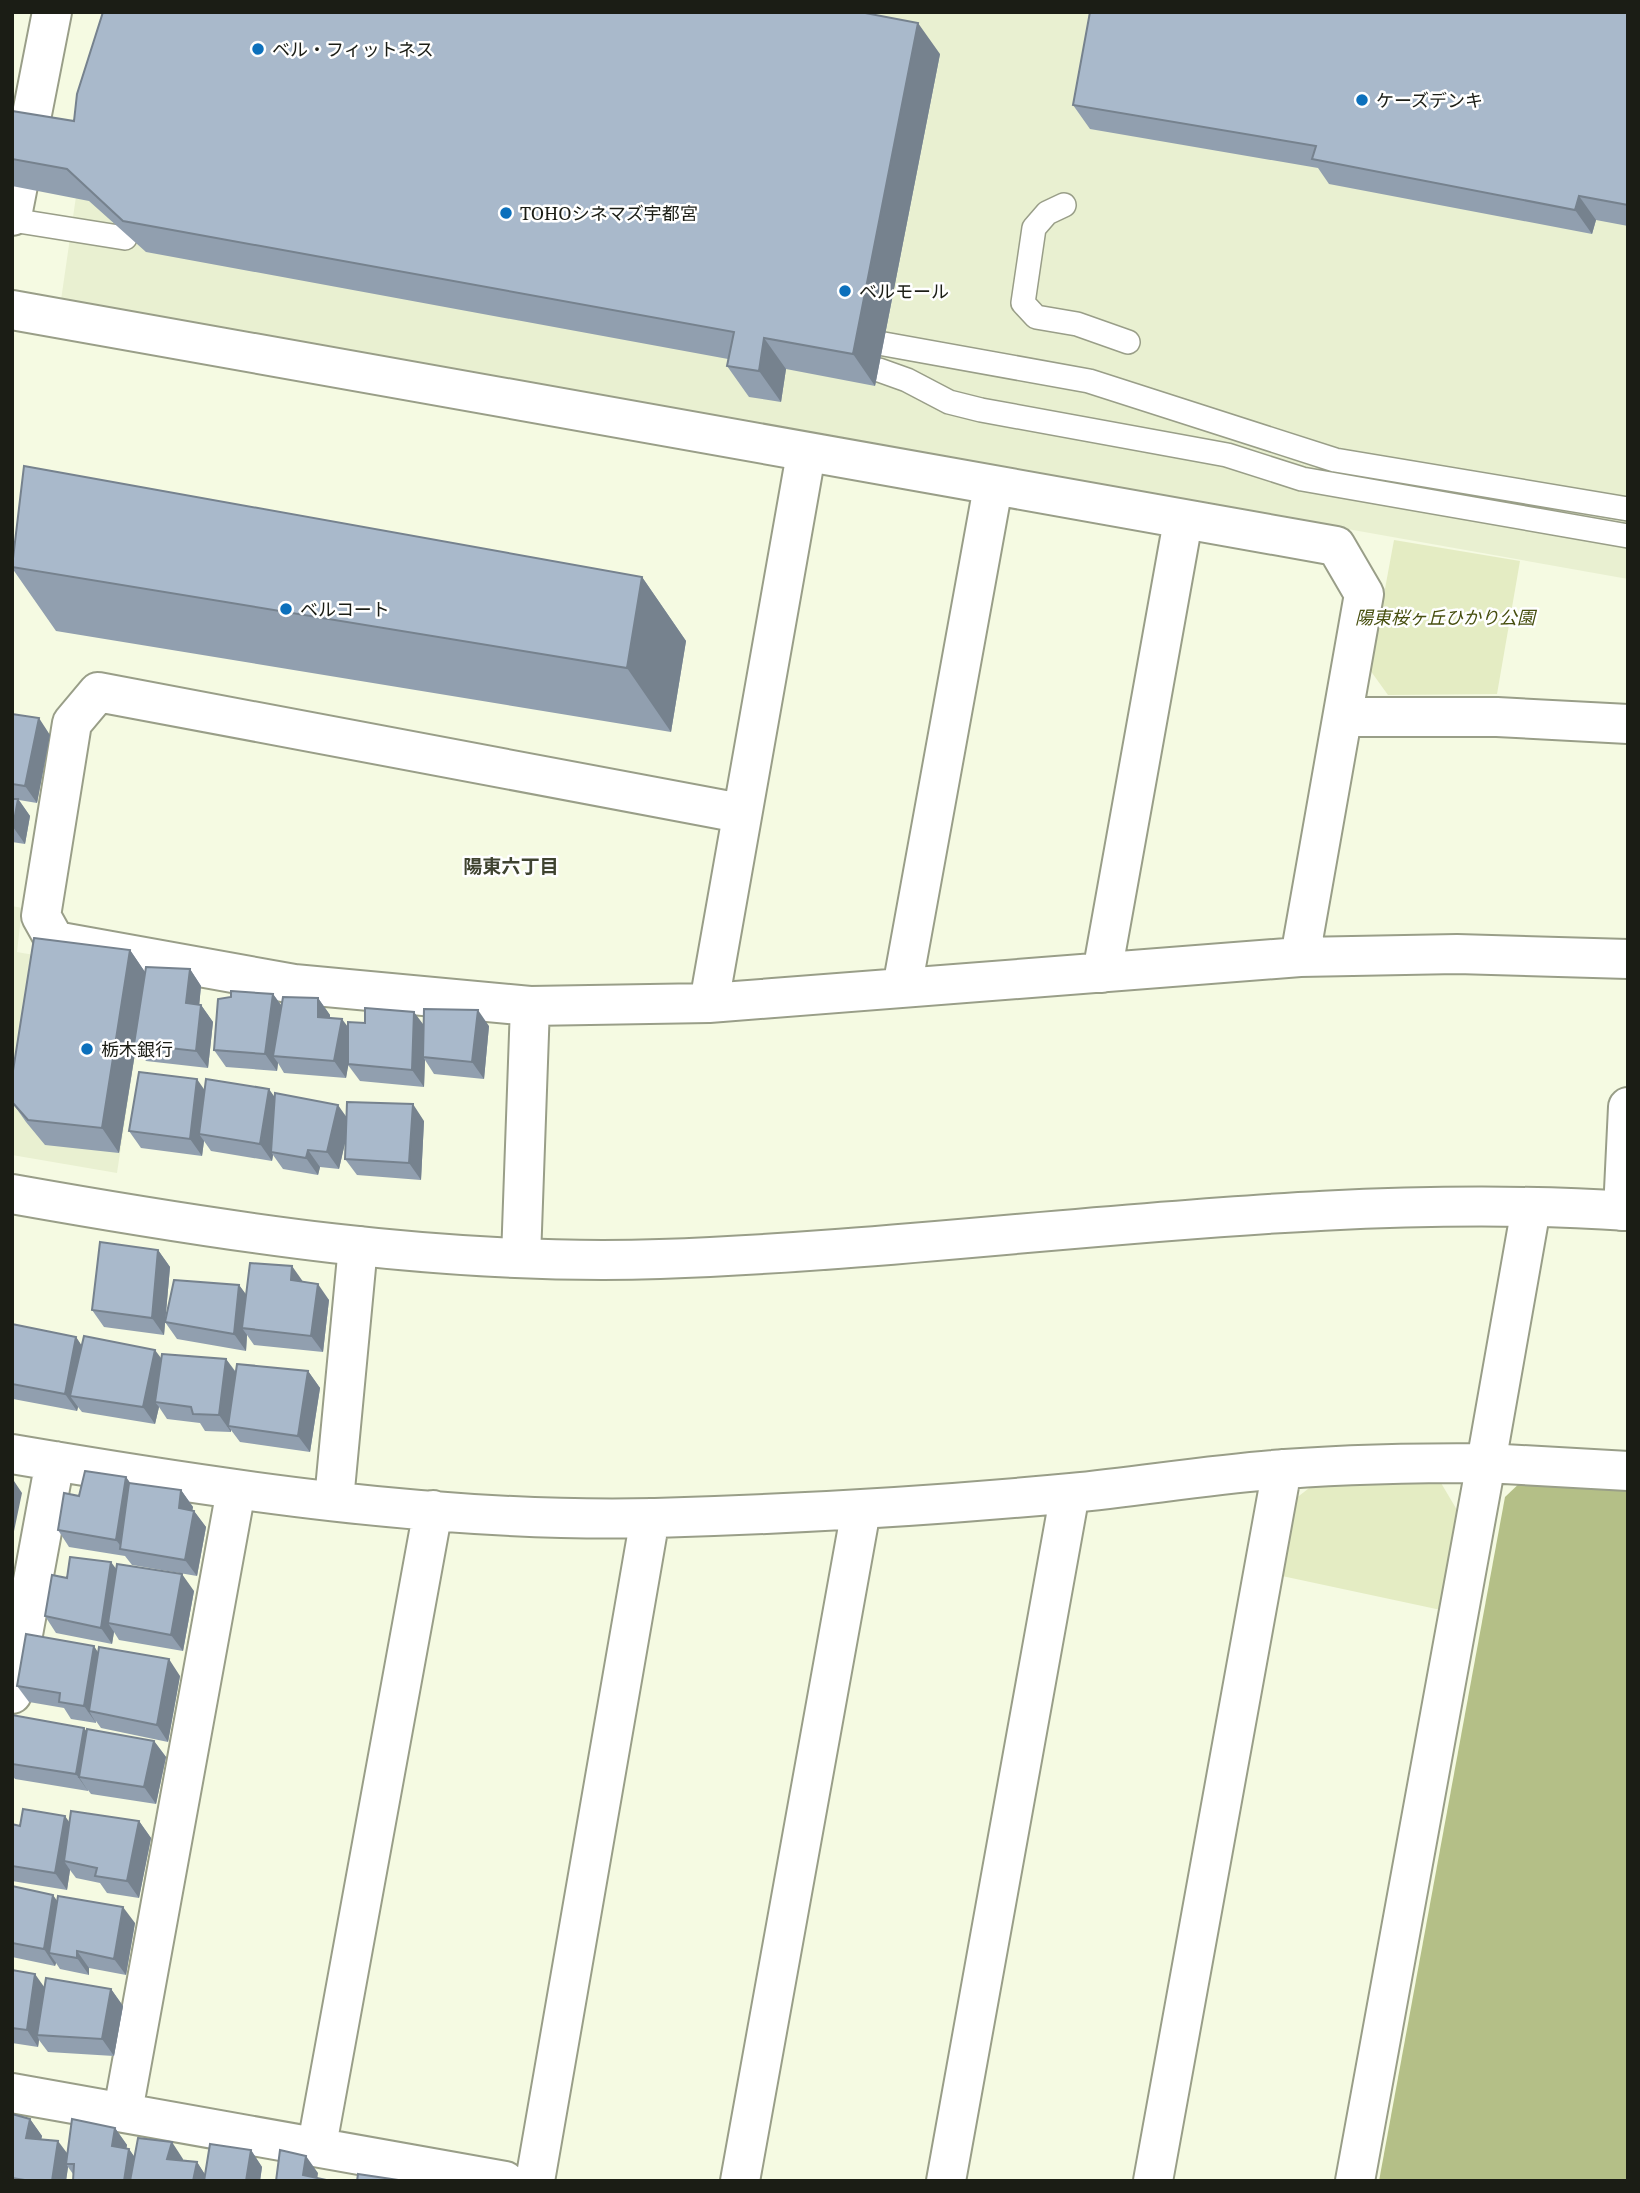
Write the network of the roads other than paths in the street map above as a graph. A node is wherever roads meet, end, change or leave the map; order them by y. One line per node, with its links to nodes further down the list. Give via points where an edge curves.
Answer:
1 (52, 12): 3 (street, via 43,122)
2 (1064, 205): 6 (lane, via 1047,213 1034,228 1023,303 1036,317 1077,324)
3 (12, 218): 4 (lane)
4 (125, 238)
5 (12, 310): 9 (street)
6 (1128, 342)
7 (884, 344): 11 (lane, via 1089,381 1335,460)
8 (879, 370): 13 (lane, via 949,402 981,410 1227,455 1302,478)
9 (806, 454): 10 (street); 16 (street)
10 (993, 487): 12 (street); 20 (street)
11 (1628, 509)
12 (1183, 521): 14 (street, via 1336,546 1364,594); 19 (street)
13 (1628, 536)
14 (1343, 717): 15 (street, via 1497,717); 17 (street)
15 (1628, 724)
16 (740, 813): 21 (street); 22 (street, via 98,692 72,723 41,916 55,941 294,984)
17 (1300, 957): 18 (street, via 1457,954); 19 (street)
18 (1628, 959)
19 (1102, 973): 20 (street)
20 (902, 988): 21 (street)
21 (709, 1003): 22 (street)
22 (530, 1006): 28 (street)
23 (1628, 1107): 26 (street)
24 (12, 1194): 27 (street, via 274,1238)
25 (1531, 1209): 26 (street); 28 (street, via 1362,1210 1172,1220 800,1253); 31 (street)
26 (1625, 1211)
27 (358, 1246): 28 (street); 36 (street)
28 (521, 1258)
29 (12, 1454): 30 (street)
30 (55, 1461): 34 (street); 40 (street)
31 (1486, 1463): 32 (street); 33 (street); 49 (street)
32 (1282, 1469): 35 (street); 48 (street)
33 (1628, 1471)
34 (236, 1490): 36 (street); 42 (street)
35 (1070, 1493): 38 (street); 47 (street)
36 (334, 1500): 37 (street)
37 (433, 1510): 39 (street); 43 (street)
38 (861, 1510): 39 (street); 46 (street)
39 (650, 1518): 45 (street)
40 (12, 1694)
41 (12, 2093): 42 (street)
42 (122, 2111): 43 (street)
43 (317, 2146): 44 (street)
44 (505, 2181)
45 (534, 2181)
46 (740, 2181)
47 (946, 2181)
48 (1153, 2181)
49 (1355, 2181)

